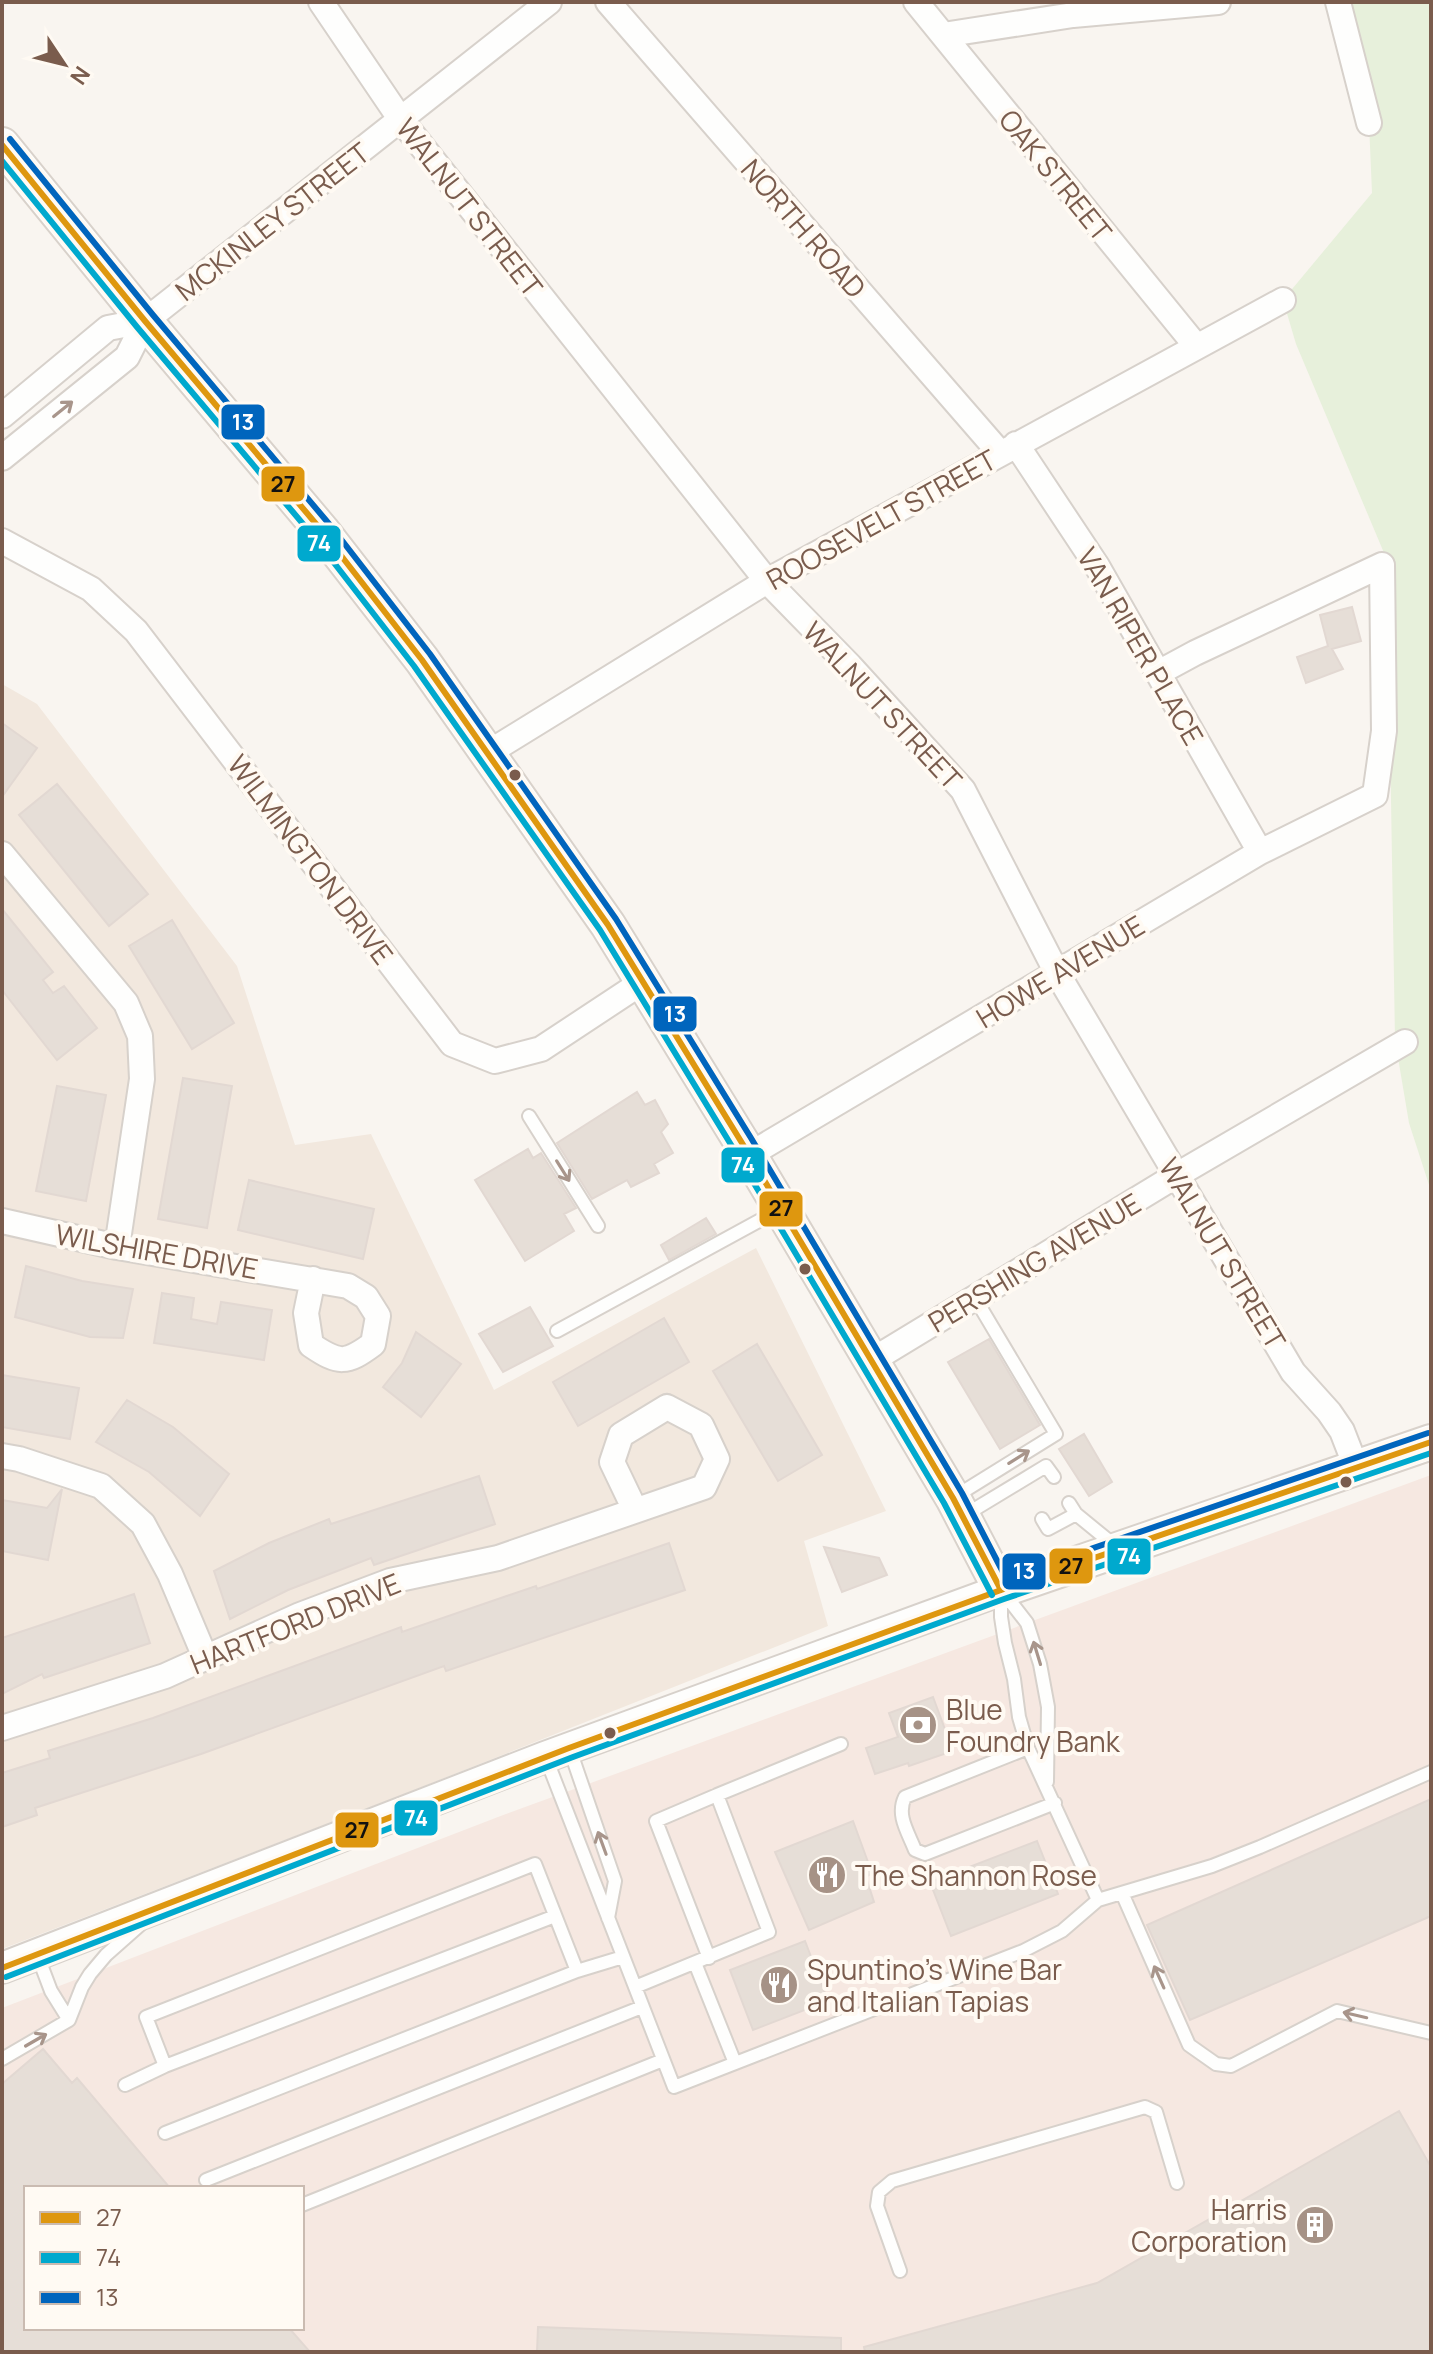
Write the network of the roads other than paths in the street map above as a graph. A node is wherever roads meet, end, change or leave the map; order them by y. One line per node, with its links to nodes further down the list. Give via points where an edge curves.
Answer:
1 (321, 2): 8 (street, WALNUT STREET)
2 (549, 2): 8 (street, MCKINLEY STREET)
3 (608, 2): 15 (street, NORTH ROAD)
4 (916, 2): 7 (street, OAK STREET)
5 (1218, 2): 7 (street, via 1073,15)
6 (1338, 2): 9 (street)
7 (943, 35): 13 (street, OAK STREET)
8 (401, 120): 12 (street, MCKINLEY STREET); 18 (street, WALNUT STREET)
9 (1369, 123)
10 (2, 145): 12 (main road)
11 (1283, 300): 13 (street, ROOSEVELT STREET)
12 (145, 321): 14 (street, via 108,328); 16 (street, one-way to 12, via 127,357); 20 (main road, via 322,531)
13 (1197, 347): 15 (street, ROOSEVELT STREET)
14 (2, 416)
15 (1008, 449): 18 (street, ROOSEVELT STREET); 19 (street, VAN RIPER PLACE, via 1097,566)
16 (2, 458)
17 (2, 541): 24 (street, WILMINGTON DRIVE, via 91,589 136,631 452,1044 495,1061 541,1049)
18 (767, 581): 20 (street, ROOSEVELT STREET); 23 (street, WALNUT STREET, via 963,790)
19 (1158, 673): 21 (street, VAN RIPER PLACE); 21 (street, HOWE AVENUE, via 1382,565 1384,731 1375,795)
20 (488, 753): 24 (main road)
21 (1260, 852): 23 (street, HOWE AVENUE)
22 (2, 854): 32 (street, via 126,1003 140,1036 142,1079)
23 (1057, 973): 27 (street, HOWE AVENUE); 28 (street, WALNUT STREET)
24 (644, 981): 27 (main road)
25 (1405, 1042): 28 (street, PERSHING AVENUE)
26 (529, 1116): 31 (lane, one-way to 31)
27 (749, 1155): 29 (main road)
28 (1177, 1175): 34 (street, PERSHING AVENUE); 39 (street, WALNUT STREET, via 1293,1372 1345,1437)
29 (782, 1208): 35 (lane); 36 (main road)
30 (2, 1221): 32 (street, WILSHIRE DRIVE)
31 (598, 1226)
32 (117, 1247): 33 (street, WILSHIRE DRIVE)
33 (313, 1279)
34 (975, 1298): 36 (street, PERSHING AVENUE); 41 (lane, one-way to 34, via 1056,1434)
35 (557, 1331)
36 (871, 1361): 41 (main road)
37 (1431, 1442): 39 (main road)
38 (2, 1456): 46 (street, via 101,1486 143,1524)
39 (1356, 1467): 44 (main road)
40 (1054, 1477): 41 (lane, via 1046,1466 1022,1487)
41 (958, 1507): 45 (main road)
42 (635, 1510): 42 (street, via 612,1462 621,1435 667,1407 701,1425 717,1459 704,1487); 46 (street, HARTFORD DRIVE, via 498,1558 390,1581)
43 (1042, 1519): 44 (lane, via 1048,1529 1073,1509)
44 (1120, 1550): 45 (main road)
45 (1001, 1590): 49 (lane, via 1005,1643); 50 (street); 52 (lane, one-way to 45, via 1048,1707 1040,1664 1027,1623)
46 (205, 1657): 47 (street, HARTFORD DRIVE, via 165,1676)
47 (2, 1728)
48 (841, 1744): 53 (lane)
49 (1028, 1748): 52 (lane); 54 (lane, via 905,1797 902,1818 915,1850 925,1854)
50 (557, 1752): 57 (street); 59 (lane); 59 (lane, one-way to 50, via 615,1881 582,1791)
51 (1431, 1772): 55 (lane, via 1260,1847)
52 (1047, 1785): 54 (lane)
53 (717, 1795): 62 (lane, via 769,1932); 62 (lane, via 656,1821)
54 (1055, 1803): 56 (lane)
55 (1122, 1893): 56 (lane); 69 (lane, one-way to 55, via 1337,2011 1231,2066 1216,2064 1189,2045)
56 (1098, 1900): 72 (lane, via 1062,1931 1023,1951)
57 (162, 1906): 60 (street); 68 (lane, via 90,1974)
58 (555, 1916): 65 (lane); 73 (lane); 73 (lane, via 535,1864 146,2017)
59 (608, 1918): 61 (lane)
60 (37, 1954): 64 (street); 68 (lane)
61 (623, 1957): 65 (lane); 66 (lane)
62 (709, 1958): 63 (lane)
63 (695, 1963): 66 (lane); 72 (lane)
64 (2, 1968)
65 (577, 1971): 75 (lane)
66 (635, 1987): 67 (lane)
67 (642, 2007): 71 (lane); 76 (lane)
68 (69, 2020): 70 (lane, one-way to 68)
69 (1431, 2033)
70 (2, 2059)
71 (663, 2060): 72 (lane, via 674,2087); 78 (lane)
72 (735, 2063)
73 (165, 2066): 74 (lane)
74 (125, 2085)
75 (165, 2133)
76 (206, 2180)
77 (1177, 2183): 79 (lane, via 1156,2112 1145,2107 892,2181 879,2192 877,2206)
78 (304, 2204)
79 (900, 2271)

